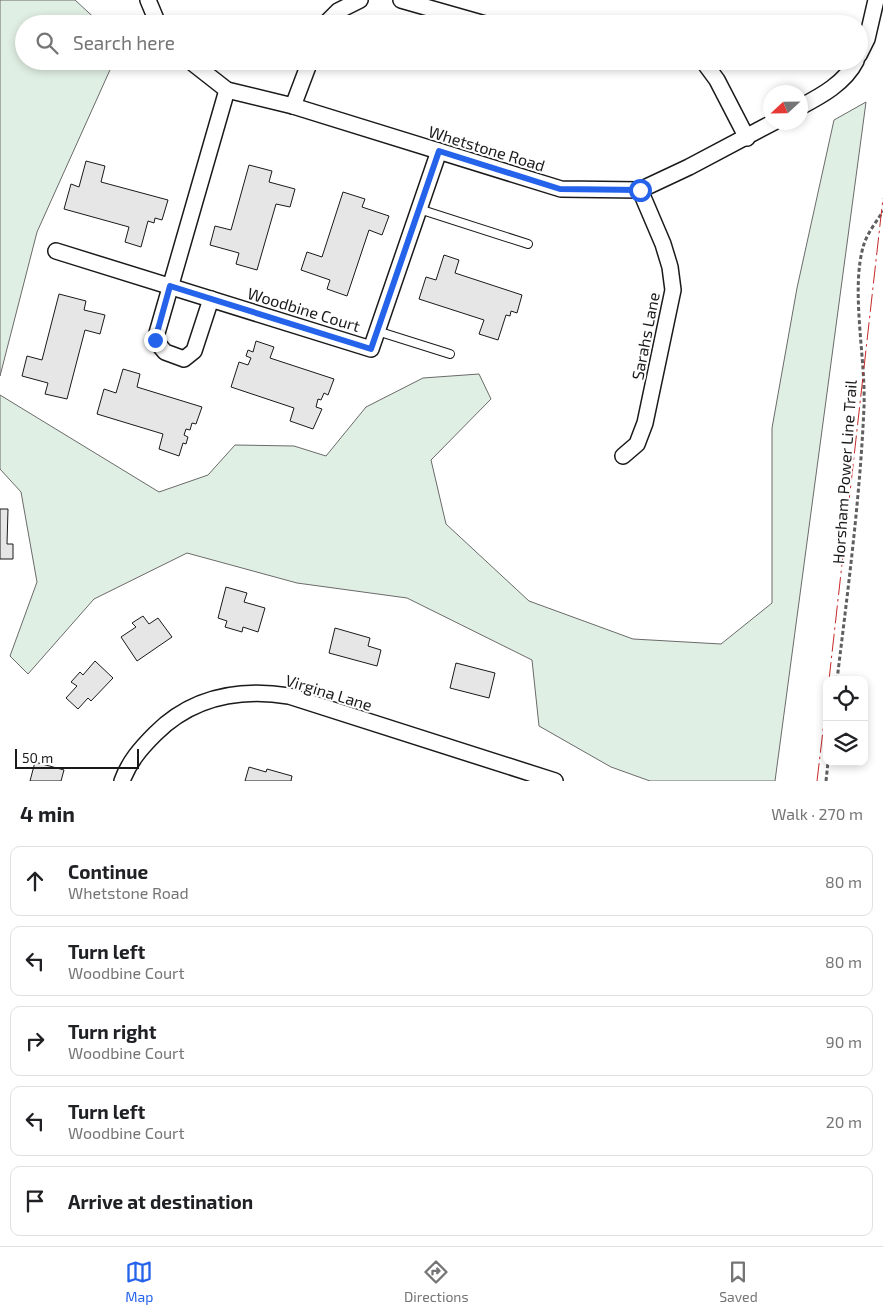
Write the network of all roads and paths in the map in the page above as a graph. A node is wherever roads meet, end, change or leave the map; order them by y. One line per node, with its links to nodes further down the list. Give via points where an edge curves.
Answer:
1 (148, 0): 5 (street)
2 (360, 0): 6 (street)
3 (401, 0): 7 (street)
4 (876, 0): 8 (street)
5 (154, 15)
6 (334, 15)
7 (454, 15)
8 (868, 35)
9 (201, 70): 13 (street, Whetstone Road)
10 (307, 70): 15 (street)
11 (710, 70): 17 (street)
12 (852, 70): 14 (street)
13 (227, 90): 15 (street, Whetstone Road); 24 (street)
14 (808, 102)
15 (293, 106): 18 (street, Whetstone Road)
16 (763, 129): 17 (street, Whetstone Road)
17 (747, 138): 19 (street, Whetstone Road)
18 (439, 151): 19 (street, Whetstone Road, via 560,189); 20 (street, Woodbine Court)
19 (640, 190): 28 (street, Sarahs Lane, via 663,244 673,290 645,423 637,444)
20 (419, 209): 22 (lane); 26 (street, Woodbine Court)
21 (883, 211): 29 (path, Horsham Power Line Trail, via 864,244 861,264 864,406)
22 (528, 244)
23 (56, 251): 24 (street, Woodbine Court)
24 (170, 286): 25 (street, Woodbine Court); 25 (street, via 155,340 165,352 184,359 194,351)
25 (211, 298): 26 (street, Woodbine Court, via 371,349)
26 (377, 331): 27 (lane)
27 (450, 354)
28 (623, 456)
29 (838, 676)
30 (828, 766): 33 (path)
31 (122, 781): 32 (street, Virgina Lane, via 127,766 140,749 174,717 212,698 244,692 289,696)
32 (555, 781)
33 (826, 781)

